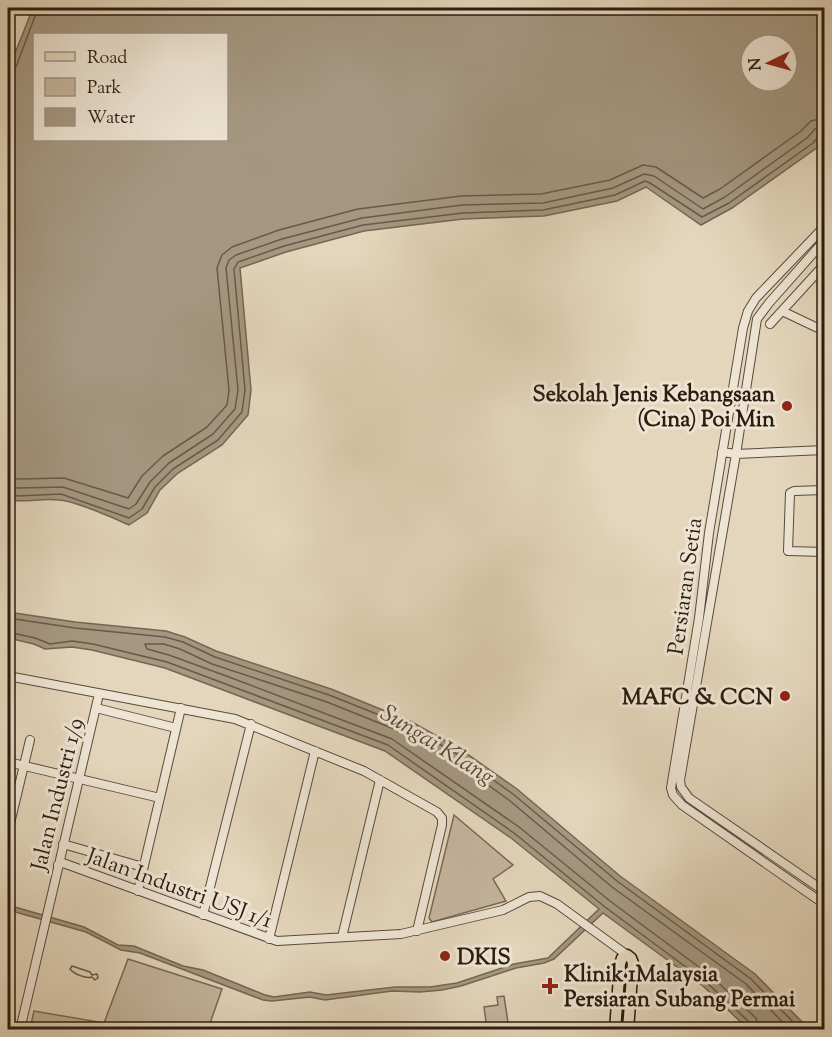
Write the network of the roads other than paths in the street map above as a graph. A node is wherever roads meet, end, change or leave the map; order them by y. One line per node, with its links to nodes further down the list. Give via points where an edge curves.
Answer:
1 (825, 227): 8 (street, Persiaran Setia, via 748,311)
2 (825, 241): 9 (street, Persiaran Setia, via 757,319)
3 (825, 265): 4 (street)
4 (782, 311): 5 (street); 6 (street)
5 (770, 324)
6 (825, 331)
7 (825, 450): 9 (street)
8 (722, 452): 9 (street); 25 (street, Persiaran Setia, via 672,780)
9 (736, 454): 25 (street, Persiaran Setia)
10 (825, 490): 11 (street, via 790,493 788,551)
11 (825, 552)
12 (9, 676): 13 (street); 14 (street)
13 (8, 689)
14 (99, 694): 15 (street, Jalan Industri 1/9); 16 (street)
15 (96, 708): 18 (street, Jalan Industri 1/9); 23 (street, Jalan Industri 1/9)
16 (181, 708): 17 (street); 18 (street)
17 (251, 724): 20 (street); 34 (street)
18 (177, 728): 26 (street)
19 (30, 740): 22 (street)
20 (315, 751): 24 (street); 37 (street)
21 (8, 762): 22 (street)
22 (24, 765): 23 (street); 27 (street)
23 (78, 779): 26 (street); 28 (street, Jalan Industri 1/9)
24 (380, 780): 35 (street, via 442,818); 36 (street)
25 (677, 790): 32 (street); 33 (street, via 682,805)
26 (160, 798): 30 (street)
27 (8, 832)
28 (63, 844): 29 (street, Jalan Industri 1/9); 30 (street)
29 (58, 865): 31 (street, Jalan Industri USJ 1/1, via 63,863); 39 (street, Jalan Industri 1/9)
30 (144, 867): 31 (street)
31 (138, 891): 34 (street, Jalan Industri USJ 1/1)
32 (825, 891)
33 (825, 904)
34 (203, 915): 37 (street, Jalan Industri USJ 1/1)
35 (417, 931): 36 (street, Jalan Industri USJ 1/1); 38 (street, Jalan Industri USJ 1/1, via 503,910 535,896 545,897)
36 (342, 937): 37 (street, Jalan Industri USJ 1/1)
37 (269, 939)
38 (627, 955): 40 (main road, via 620,964); 41 (main road, via 633,963)
39 (20, 1029)
40 (615, 1029)
41 (628, 1029)

